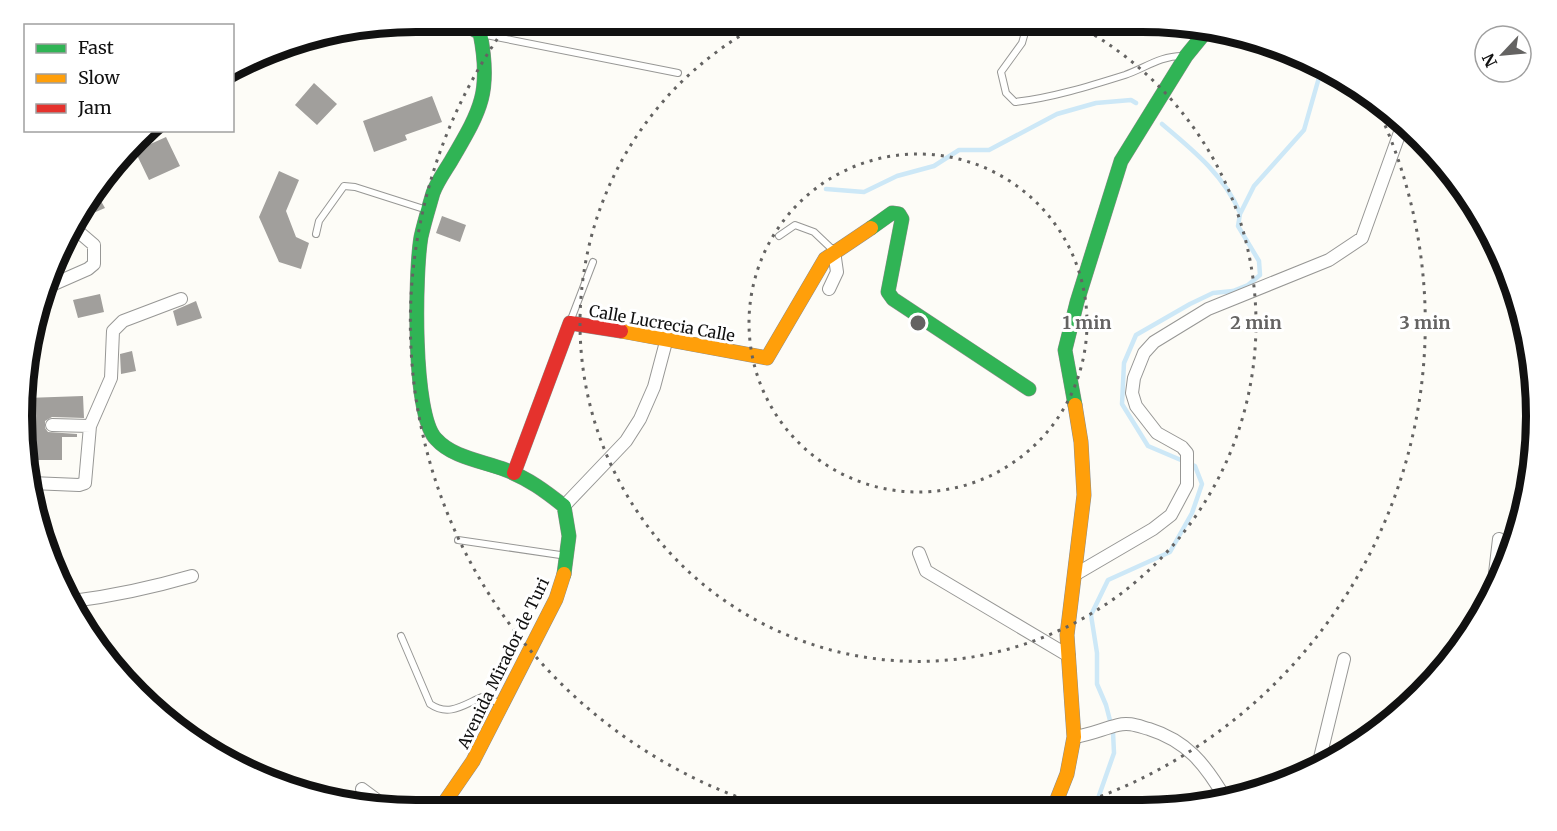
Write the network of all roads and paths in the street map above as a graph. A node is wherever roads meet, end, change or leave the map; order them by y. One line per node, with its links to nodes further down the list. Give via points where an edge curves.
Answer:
1 (1025, 32): 4 (lane, via 1001,72 1006,93 1015,102 1126,74 1167,56)
2 (480, 33): 5 (lane); 7 (street, via 486,62 484,96 479,112 434,190)
3 (1201, 37): 4 (street)
4 (1186, 56): 29 (street, via 1121,161 1065,350 1081,442 1084,495)
5 (678, 73)
6 (1400, 132): 29 (street, via 1362,238 1329,260 1208,309 1154,342 1144,353 1132,393 1136,406 1157,433 1182,447 1188,461 1183,497 1172,515 1153,529)
7 (427, 211): 9 (lane, via 344,186 319,221); 21 (street, via 421,239 417,342 426,425 436,440 462,456)
8 (78, 232): 13 (street, via 94,245 94,264)
9 (316, 234)
10 (779, 236): 11 (lane, via 795,225 814,232)
11 (834, 250): 14 (street, via 837,272); 17 (street, Calle Lucrecia Calle, via 764,359); 18 (street, via 892,213 899,214 901,229 888,292 893,299)
12 (593, 262): 16 (lane)
13 (55, 283)
14 (829, 289)
15 (181, 298): 20 (street, via 123,321 113,331 111,378)
16 (570, 323): 17 (street, Calle Lucrecia Calle); 21 (street, Calle Lucrecia Calle)
17 (667, 338): 23 (street, via 654,387 640,419 626,441)
18 (1029, 389)
19 (52, 424): 20 (street)
20 (90, 426): 22 (street, via 85,483)
21 (514, 473): 23 (street, via 535,483)
22 (38, 483)
23 (564, 506): 27 (street, Avenida Mirador de Turi)
24 (1498, 539): 28 (street)
25 (458, 540): 27 (lane)
26 (919, 553): 33 (street, via 926,571)
27 (567, 556): 35 (street, Avenida Mirador de Turi, via 556,599)
28 (1496, 563)
29 (1076, 574): 33 (street, via 1067,635)
30 (192, 576): 31 (street)
31 (79, 600)
32 (401, 636): 35 (lane, via 430,704 440,710 457,710 482,697)
33 (1069, 656): 36 (street)
34 (1344, 659): 37 (street)
35 (501, 704): 41 (street, Avenida Mirador de Turi, via 473,761)
36 (1074, 737): 39 (street, via 1135,724 1169,734 1190,749); 42 (street, via 1067,774)
37 (1321, 755)
38 (362, 789): 40 (street)
39 (1220, 791)
40 (373, 797)
41 (446, 800)
42 (1057, 800)

